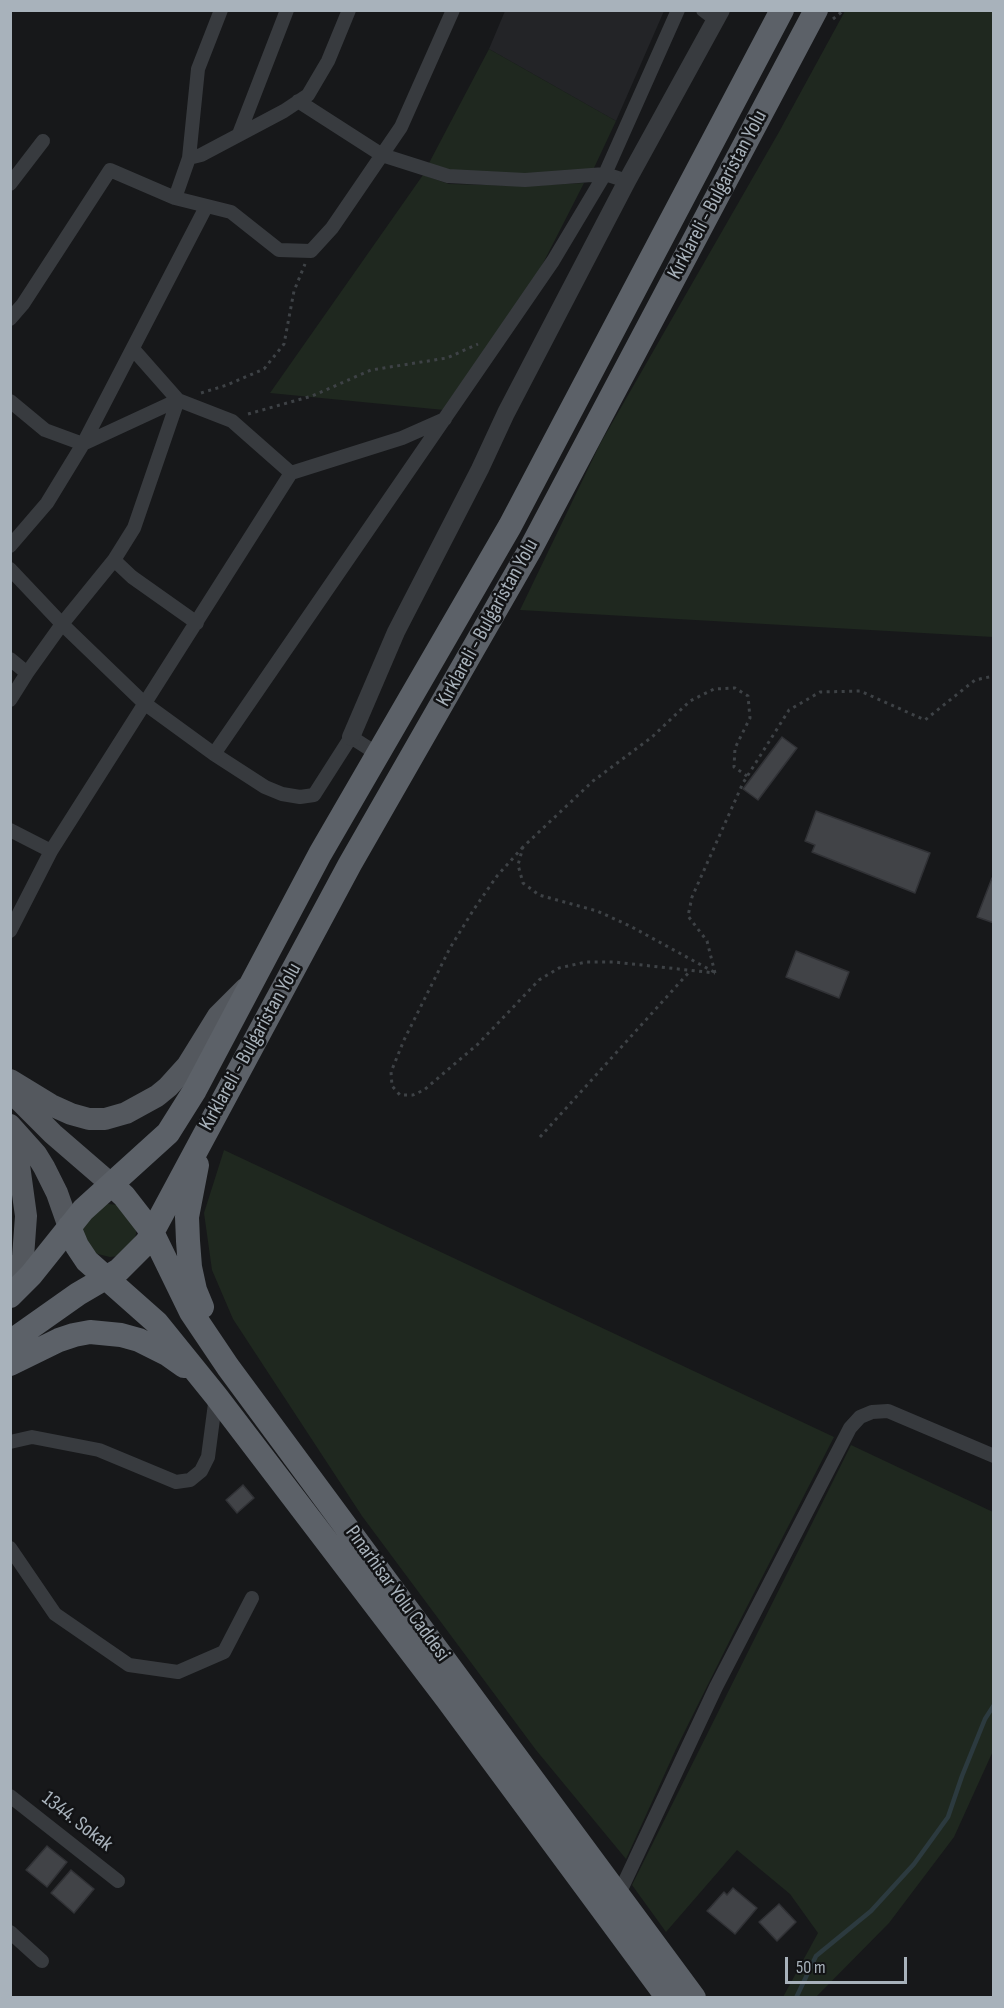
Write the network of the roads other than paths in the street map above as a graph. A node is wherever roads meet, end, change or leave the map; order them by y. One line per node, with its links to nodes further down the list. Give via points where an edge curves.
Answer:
1 (221, 10): 13 (street, via 198,69)
2 (287, 10): 10 (street)
3 (349, 10): 9 (street, via 309,95)
4 (453, 10): 12 (street, via 401,127)
5 (678, 10): 14 (street)
6 (782, 10): 37 (highway, Kırklareli - Bulgaristan Yolu, via 510,526)
7 (816, 10): 45 (highway, Kırklareli - Bulgaristan Yolu, via 531,548 350,864)
8 (713, 14): 15 (street)
9 (298, 101): 10 (street); 12 (street)
10 (239, 134): 13 (street)
11 (43, 141): 16 (street)
12 (382, 155): 14 (street, via 448,176 525,180); 18 (street, via 332,228 311,251 279,250 231,212)
13 (189, 158): 17 (street)
14 (605, 174): 15 (street); 23 (street, via 554,261)
15 (627, 181): 35 (street, via 396,632)
16 (10, 184)
17 (175, 198): 18 (street); 19 (street, via 110,170)
18 (206, 207): 20 (street)
19 (10, 319)
20 (133, 349): 21 (street); 24 (street)
21 (178, 400): 24 (street); 25 (street, via 229,420); 27 (street, via 134,528)
22 (10, 401): 24 (street, via 45,430)
23 (447, 418): 25 (street, via 402,438); 36 (street)
24 (83, 444): 26 (street, via 47,503)
25 (291, 472): 29 (street)
26 (10, 546)
27 (114, 560): 29 (street); 30 (street)
28 (10, 569): 30 (street)
29 (196, 623): 34 (street)
30 (62, 624): 32 (street); 34 (street)
31 (10, 659): 32 (street)
32 (27, 673): 33 (street)
33 (10, 700)
34 (144, 703): 36 (street); 39 (street)
35 (351, 737): 36 (street, via 314,795 300,797 265,788); 37 (street)
36 (214, 754)
37 (379, 755): 41 (highway, Kırklareli - Bulgaristan Yolu, via 320,854)
38 (10, 830): 39 (street)
39 (51, 851): 40 (street)
40 (10, 931)
41 (252, 982): 42 (main road, via 218,1016 187,1066 168,1087 126,1113 105,1119 71,1114); 47 (highway, Kırklareli - Bulgaristan Yolu, via 168,1133)
42 (10, 1080)
43 (10, 1091): 47 (main road)
44 (10, 1125): 48 (main road, via 44,1167)
45 (201, 1139): 49 (highway, Kırklareli - Bulgaristan Yolu); 55 (highway, via 187,1217 190,1267 195,1290)
46 (10, 1142): 51 (main road, via 19,1165 26,1216 23,1257)
47 (112, 1185): 48 (highway); 49 (highway, Pınarhisar Yolu Caddesi)
48 (69, 1227): 50 (highway, Pınarhisar Yolu Caddesi, via 87,1261); 52 (highway)
49 (152, 1232): 50 (highway, via 134,1256); 55 (highway, Pınarhisar Yolu Caddesi, via 190,1312)
50 (107, 1278): 53 (highway); 56 (highway, Pınarhisar Yolu Caddesi, via 157,1323)
51 (10, 1289)
52 (10, 1296)
53 (10, 1342)
54 (10, 1365): 56 (highway, via 74,1335 121,1335 167,1354)
55 (228, 1367): 63 (highway, Pınarhisar Yolu Caddesi)
56 (216, 1396): 57 (street, via 208,1456 201,1471 190,1480 176,1482 99,1450 32,1437); 66 (highway, Pınarhisar Yolu Caddesi, via 440,1689)
57 (10, 1442)
58 (993, 1456): 63 (street, via 888,1411 860,1417 850,1428 716,1687)
59 (10, 1548): 60 (street, via 56,1614 129,1665 178,1672 224,1652)
60 (252, 1598)
61 (10, 1796): 62 (street, 1344. Sokak)
62 (118, 1881)
63 (618, 1896): 67 (highway, Pınarhisar Yolu Caddesi)
64 (10, 1932): 65 (street)
65 (42, 1961)
66 (668, 1998)
67 (693, 1998)

